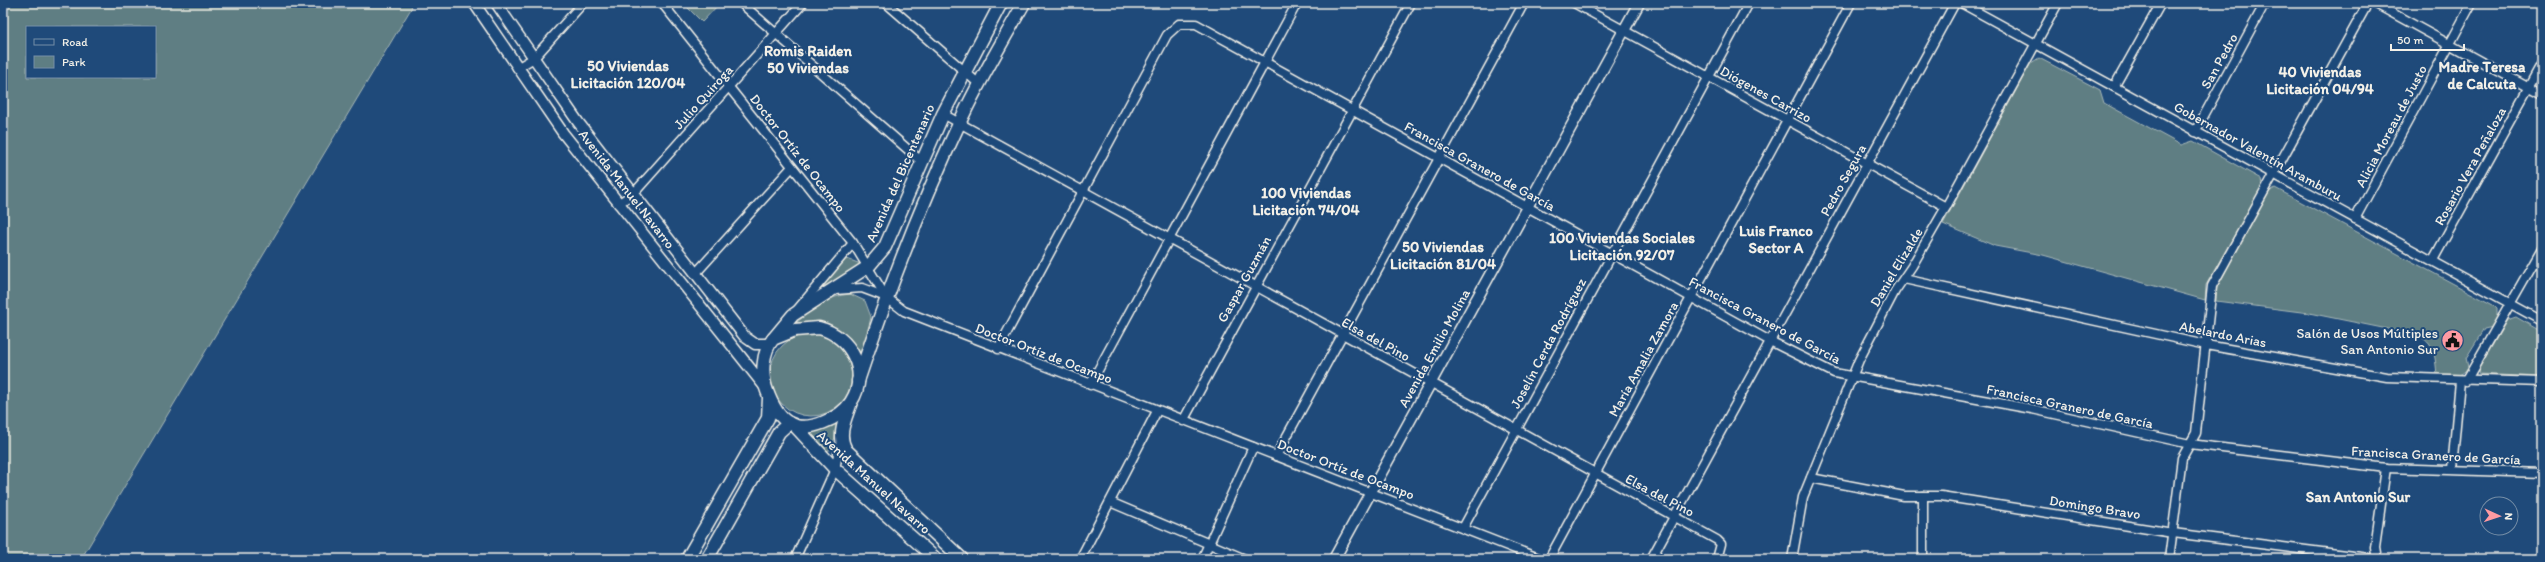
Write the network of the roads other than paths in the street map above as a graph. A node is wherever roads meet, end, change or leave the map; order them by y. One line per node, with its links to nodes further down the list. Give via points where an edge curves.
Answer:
1 (474, 3): 32 (street, Avenida Manuel Navarro)
2 (496, 3): 29 (street, Avenida Manuel Navarro)
3 (583, 3): 29 (street)
4 (662, 3): 36 (street, Doctor Ortíz de Ocampo)
5 (741, 3): 26 (street)
6 (803, 3): 26 (street, Julio Quiroga)
7 (886, 3): 33 (street)
8 (1000, 3): 33 (main road, Avenida del Bicentenario)
9 (1024, 3): 35 (main road)
10 (1297, 3): 30 (street)
11 (1411, 3): 40 (street, Gaspar Guzmán)
12 (1524, 3): 45 (street)
13 (1574, 3): 25 (street, Diógenes Carrizo)
14 (1639, 3): 25 (street, Avenida Emilio Molina)
15 (1749, 3): 34 (street, Joselín Cerda Rodríguez)
16 (1851, 3): 42 (street, María Amalia Zamora)
17 (1955, 3): 47 (street, Pedro Segura)
18 (1961, 3): 27 (street, Gobernador Valentín Aramburu)
19 (2058, 3): 27 (street, Daniel Elizalde)
20 (2161, 3): 37 (street)
21 (2265, 3): 44 (street, San Pedro)
22 (2368, 3): 49 (street)
23 (2374, 3): 28 (street)
24 (2472, 3): 28 (street, Alicia Moreau de Justo)
25 (1624, 30): 34 (street, Diógenes Carrizo); 53 (street, Avenida Emilio Molina)
26 (776, 34): 36 (street, Julio Quiroga); 46 (street)
27 (2036, 43): 37 (street, Gobernador Valentín Aramburu); 54 (street, Daniel Elizalde)
28 (2449, 44): 38 (street); 55 (street, Alicia Moreau de Justo)
29 (534, 58): 32 (street); 51 (street, Avenida Manuel Navarro, via 578,122)
30 (1264, 62): 40 (street, Francisca Granero de García); 50 (street, Francisca Granero de García, via 1196,24 1179,24 1167,35); 56 (street)
31 (2542, 63): 38 (street, Rosario Vera Peñaloza)
32 (517, 68): 52 (street, Avenida Manuel Navarro)
33 (964, 72): 35 (street); 41 (main road, Avenida del Bicentenario)
34 (1708, 77): 42 (street, Diógenes Carrizo); 59 (street, Joselín Cerda Rodríguez)
35 (979, 84): 43 (main road)
36 (729, 87): 48 (street, Doctor Ortíz de Ocampo); 51 (street, Julio Quiroga)
37 (2114, 87): 44 (street, Gobernador Valentín Aramburu)
38 (2528, 87): 39 (street); 60 (street, Rosario Vera Peñaloza)
39 (2542, 95)
40 (1352, 110): 45 (street, Francisca Granero de García); 64 (street, Gaspar Guzmán)
41 (942, 114): 43 (street, Elsa del Pino); 46 (main road, Avenida del Bicentenario)
42 (1789, 121): 47 (street, Diógenes Carrizo); 67 (street, María Amalia Zamora)
43 (960, 123): 50 (street, Elsa del Pino); 66 (main road)
44 (2195, 132): 49 (street, Gobernador Valentín Aramburu)
45 (1440, 159): 53 (street, Francisca Granero de García); 71 (street)
46 (921, 161): 61 (main road, Avenida del Bicentenario, via 885,247)
47 (1867, 163): 54 (street, Diógenes Carrizo); 73 (street, Pedro Segura)
48 (792, 168): 57 (street, Doctor Ortíz de Ocampo); 62 (street)
49 (2273, 175): 55 (street, Gobernador Valentín Aramburu); 74 (street, via 2212,286)
50 (1082, 192): 56 (street, Elsa del Pino); 75 (street)
51 (634, 193): 52 (street, Julio Quiroga); 62 (street, Avenida Manuel Navarro)
52 (618, 204): 82 (street, Avenida Manuel Navarro)
53 (1527, 207): 59 (street, Francisca Granero de García); 80 (street, Avenida Emilio Molina)
54 (1946, 207): 63 (street, Daniel Elizalde)
55 (2355, 219): 60 (street, Gobernador Valentín Aramburu)
56 (1168, 240): 64 (street, Elsa del Pino); 81 (street)
57 (853, 244): 61 (street, Doctor Ortíz de Ocampo); 69 (street)
58 (2542, 248): 68 (street)
59 (1611, 253): 67 (street, Francisca Granero de García); 87 (street, Joselín Cerda Rodríguez)
60 (2433, 260): 68 (street, Gobernador Valentín Aramburu)
61 (869, 266): 65 (main road, Avenida del Bicentenario); 66 (street, Doctor Ortíz de Ocampo)
62 (696, 273): 72 (street, Avenida Manuel Navarro, via 745,337 755,344)
63 (1904, 278): 74 (street, Abelardo Arias); 76 (street, Daniel Elizalde, via 1866,346)
64 (1254, 287): 71 (street, Elsa del Pino); 85 (street, Gaspar Guzmán)
65 (832, 290): 66 (street, via 862,288); 69 (main road, Avenida del Bicentenario)
66 (886, 297): 75 (street, Doctor Ortíz de Ocampo, via 904,311); 77 (main road)
67 (1691, 297): 73 (street, Francisca Granero de García); 96 (street, María Amalia Zamora)
68 (2511, 304): 70 (street, Gobernador Valentín Aramburu); 78 (street)
69 (793, 315): 72 (main road, Avenida del Bicentenario)
70 (2542, 321)
71 (1342, 335): 80 (street, Elsa del Pino); 91 (street)
72 (771, 341): 77 (main road, via 785,333 808,328 831,331 842,338 856,360); 82 (main road, via 763,370)
73 (1770, 341): 76 (street, Francisca Granero de García, via 1834,373); 101 (street, Pedro Segura)
74 (2206, 345): 78 (street, Abelardo Arias, via 2387,377); 89 (street, via 2196,433)
75 (998, 349): 81 (street, Doctor Ortíz de Ocampo)
76 (1852, 377): 89 (street, Francisca Granero de García, via 2032,410); 97 (street, Daniel Elizalde)
77 (858, 381): 83 (main road)
78 (2463, 381): 79 (street, Abelardo Arias); 94 (street)
79 (2542, 382)
80 (1430, 384): 87 (street, Elsa del Pino); 98 (street, Avenida Emilio Molina)
81 (1090, 385): 84 (street, Doctor Ortíz de Ocampo)
82 (767, 392): 86 (main road, via 776,410); 105 (main road, via 768,418)
83 (852, 401): 86 (main road, via 843,411 826,422 815,425); 88 (main road, Avenida Manuel Navarro)
84 (1157, 410): 85 (street, Doctor Ortíz de Ocampo); 100 (street)
85 (1183, 421): 90 (street, Doctor Ortíz de Ocampo)
86 (791, 424): 92 (main road, Avenida Manuel Navarro); 106 (main road, via 779,432)
87 (1516, 430): 96 (street, Elsa del Pino); 102 (street, Joselín Cerda Rodríguez)
88 (841, 440): 92 (street); 109 (main road, Avenida Manuel Navarro, via 846,450)
89 (2190, 444): 93 (street, Francisca Granero de García); 103 (street, via 2182,458)
90 (1253, 447): 91 (street, Doctor Ortíz de Ocampo); 104 (street)
91 (1276, 456): 98 (street, Doctor Ortíz de Ocampo)
92 (835, 468): 107 (street); 108 (main road, Avenida Manuel Navarro)
93 (2386, 468): 94 (street, Francisca Granero de García); 121 (street, via 2375,547)
94 (2452, 469): 95 (street, Francisca Granero de García)
95 (2542, 473)
96 (1594, 474): 101 (street, Elsa del Pino); 115 (street, María Amalia Zamora)
97 (1811, 478): 99 (street, Domingo Bravo, via 1904,496); 118 (street, Daniel Elizalde, via 1803,497)
98 (1372, 492): 102 (street, Doctor Ortíz de Ocampo); 113 (street, Avenida Emilio Molina)
99 (1923, 496): 103 (street, Domingo Bravo, via 1941,496); 119 (street)
100 (1110, 502): 104 (street); 110 (street)
101 (1673, 517): 116 (street, Pedro Segura); 117 (street, Elsa del Pino, via 1721,544)
102 (1463, 528): 114 (street, Doctor Ortíz de Ocampo)
103 (2173, 533): 120 (street); 121 (street, Domingo Bravo)
104 (1210, 544): 111 (street); 112 (street)
105 (687, 559)
106 (707, 559)
107 (796, 559)
108 (936, 559)
109 (962, 559)
110 (1080, 559)
111 (1202, 559)
112 (1244, 559)
113 (1334, 559)
114 (1541, 559)
115 (1549, 559)
116 (1651, 559)
117 (1717, 559)
118 (1792, 559)
119 (1922, 559)
120 (2169, 559)
121 (2377, 559)

